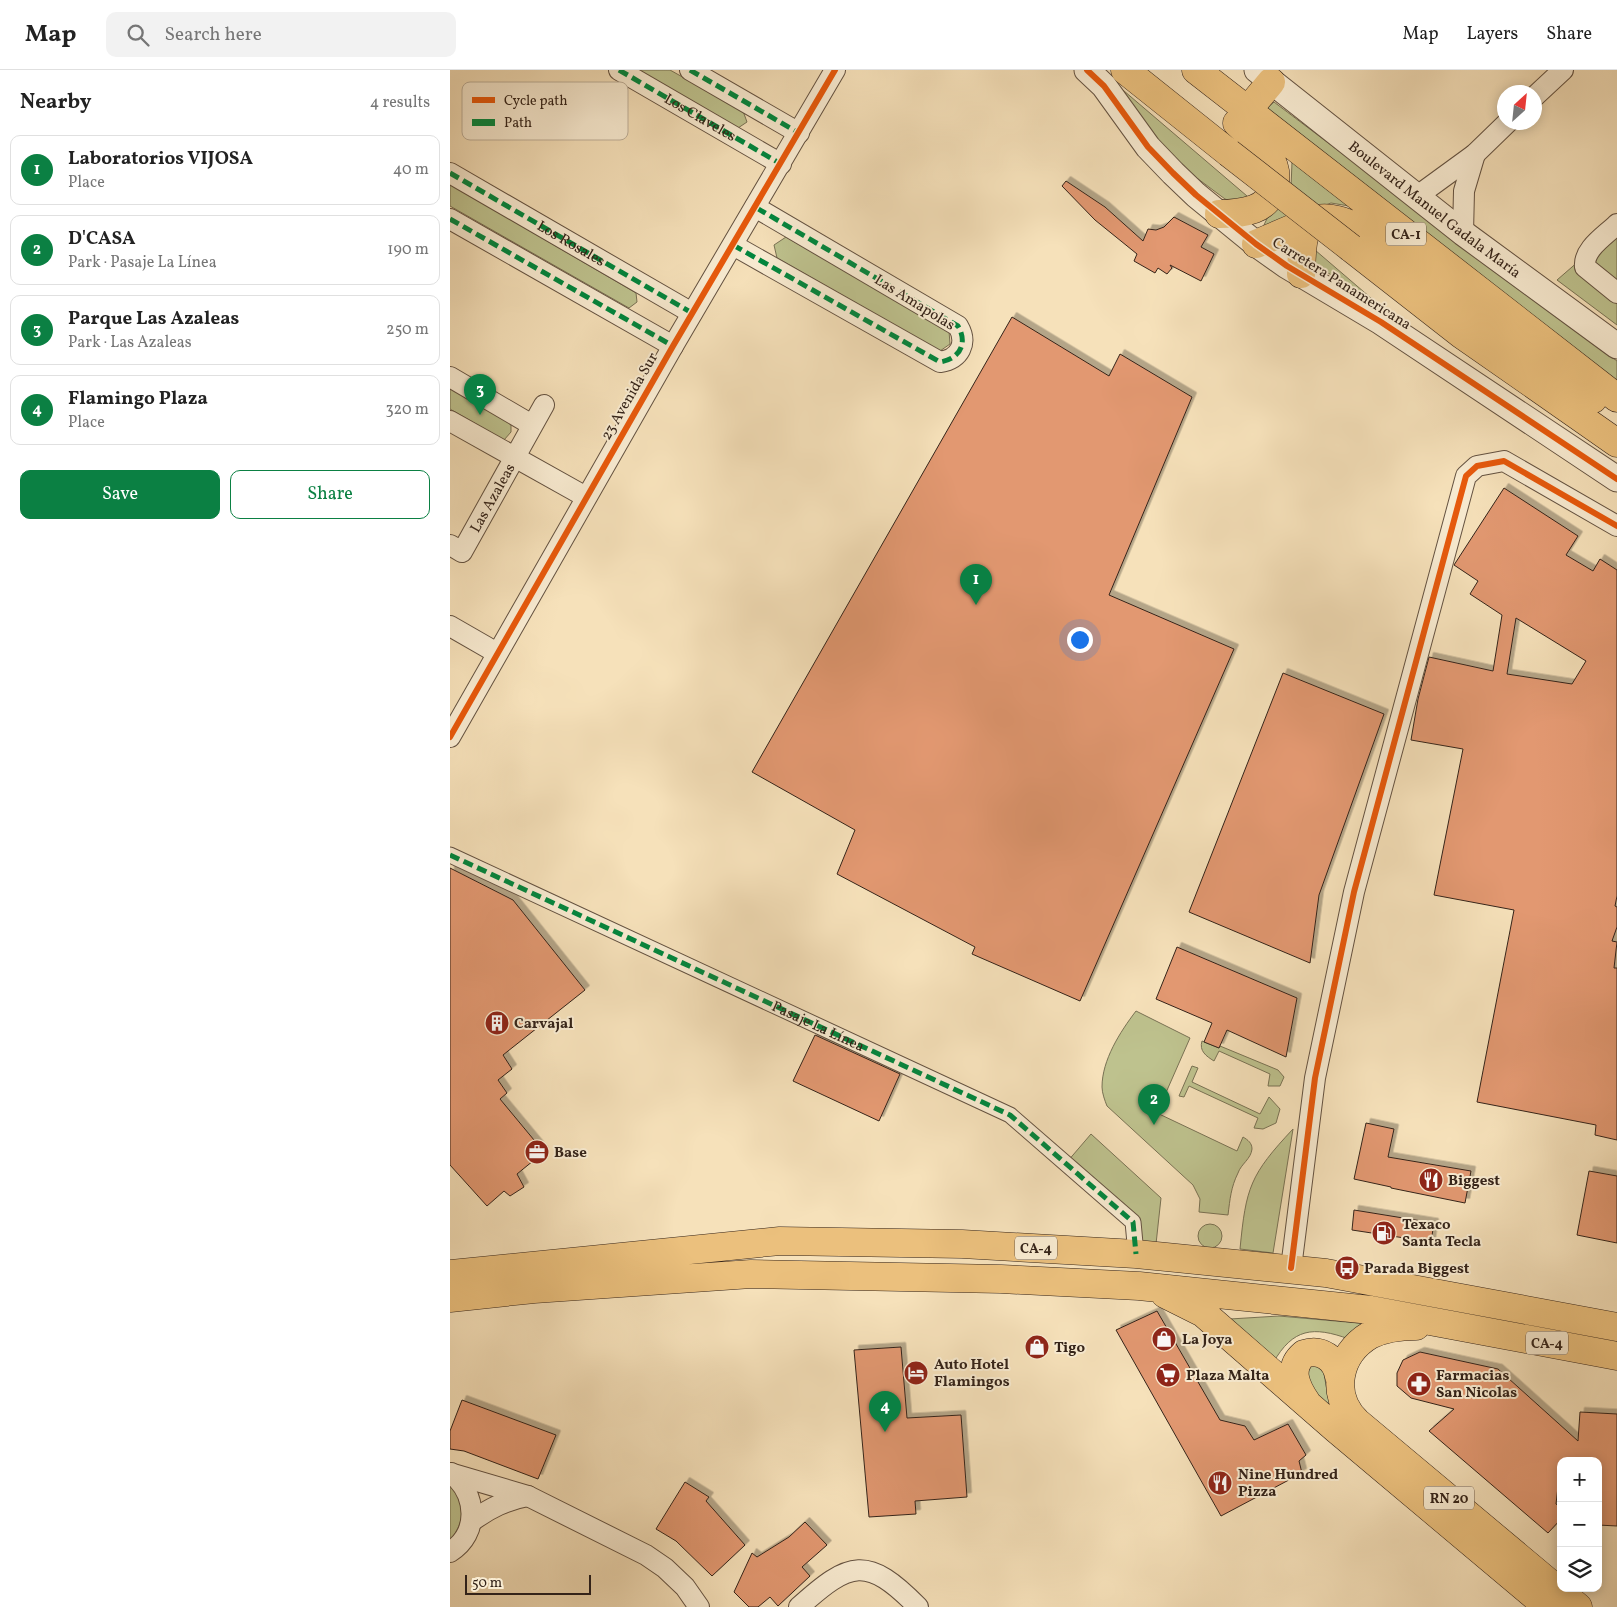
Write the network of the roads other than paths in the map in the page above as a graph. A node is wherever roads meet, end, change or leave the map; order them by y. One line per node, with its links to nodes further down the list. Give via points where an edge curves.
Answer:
1 (619, 70): 15 (street, Los Claveles)
2 (690, 70): 13 (street)
3 (835, 70): 13 (street, 23 Avenida Sur)
4 (1087, 70): 19 (street, Carretera Panamericana, via 1104,86 1148,147)
5 (1125, 70): 37 (main road, Carretera Panamericana, bridge, via 1461,334)
6 (1176, 70): 19 (main road, via 1252,136 1274,167 1274,190 1263,204 1238,213)
7 (1196, 70): 11 (main road, CA-1)
8 (1562, 70): 10 (street)
9 (1264, 76): 11 (main road); 17 (street, Boulevard Manuel Gadala María)
10 (1542, 89)
11 (1247, 111): 32 (main road, CA-1)
12 (1500, 130): 14 (street)
13 (799, 133): 15 (street, 23 Avenida Sur)
14 (1475, 154): 17 (street); 23 (street, via 1464,191)
15 (781, 164): 18 (street, 23 Avenida Sur)
16 (450, 173): 28 (street, Los Rosales)
17 (1416, 197): 23 (street, Boulevard Manuel Gadala María)
18 (755, 207): 25 (street, 23 Avenida Sur); 25 (street, Las Amapolas, via 958,326 963,339 959,352 948,361 940,362)
19 (1219, 214): 24 (street, Carretera Panamericana)
20 (450, 219): 29 (street)
21 (1310, 221): 24 (main road); 26 (main road, via 1304,232); 34 (main road, via 1321,216 1364,230 1394,249 1550,372)
22 (1617, 224): 27 (street, via 1587,253 1584,260 1585,267)
23 (1463, 233): 30 (street, Boulevard Manuel Gadala María)
24 (1256, 244): 26 (street, Carretera Panamericana)
25 (733, 245): 28 (street, 23 Avenida Sur)
26 (1301, 274): 39 (street, Carretera Panamericana, via 1381,322)
27 (1617, 293)
28 (692, 312): 29 (street, 23 Avenida Sur)
29 (673, 346): 40 (street, 23 Avenida Sur)
30 (1617, 346)
31 (450, 377): 36 (street)
32 (1617, 398)
33 (544, 405): 36 (street, Las Azaleas)
34 (1617, 411)
35 (450, 421): 38 (street, Las Azaleas)
36 (532, 425): 38 (street, Las Azaleas)
37 (1617, 443)
38 (514, 457): 40 (street, Las Azaleas); 42 (street, Las Azaleas, via 462,552)
39 (1617, 479)
40 (586, 497): 44 (street, 23 Avenida Sur)
41 (1617, 526): 48 (street, via 1504,461 1477,466 1466,476 1354,892 1315,1078)
42 (450, 545)
43 (450, 626): 44 (street)
44 (497, 654): 45 (street, 23 Avenida Sur)
45 (450, 737)
46 (450, 854): 47 (street, Pasaje La Línea, via 1010,1115 1133,1222)
47 (1136, 1254): 48 (main road, CA-4); 49 (main road, CA-4, via 962,1244 780,1242)
48 (1291, 1268): 52 (main road, CA-4)
49 (450, 1274)
50 (1139, 1286): 51 (main road, CA-4, via 948,1277 751,1274); 53 (main road, CA-4, via 1362,1308); 56 (main road, RN 20, via 1176,1298 1203,1313)
51 (450, 1298)
52 (1617, 1328)
53 (1476, 1329): 54 (main road, CA-4); 55 (main road, via 1438,1325 1380,1331 1360,1344)
54 (1617, 1356)
55 (1339, 1376): 56 (main road, via 1334,1363 1326,1356 1312,1352 1301,1357 1293,1375); 65 (main road, RN 20, via 1343,1401 1353,1418)
56 (1309, 1406): 64 (main road, RN 20)
57 (450, 1473): 58 (street); 59 (street, via 468,1494)
58 (528, 1496): 59 (street, via 511,1499); 61 (street, via 646,1555 685,1587)
59 (472, 1521): 60 (street, via 465,1538)
60 (450, 1552)
61 (699, 1607)
62 (798, 1607): 63 (street, via 827,1581 842,1573 860,1570 881,1574)
63 (918, 1607)
64 (1548, 1607)
65 (1578, 1607)

